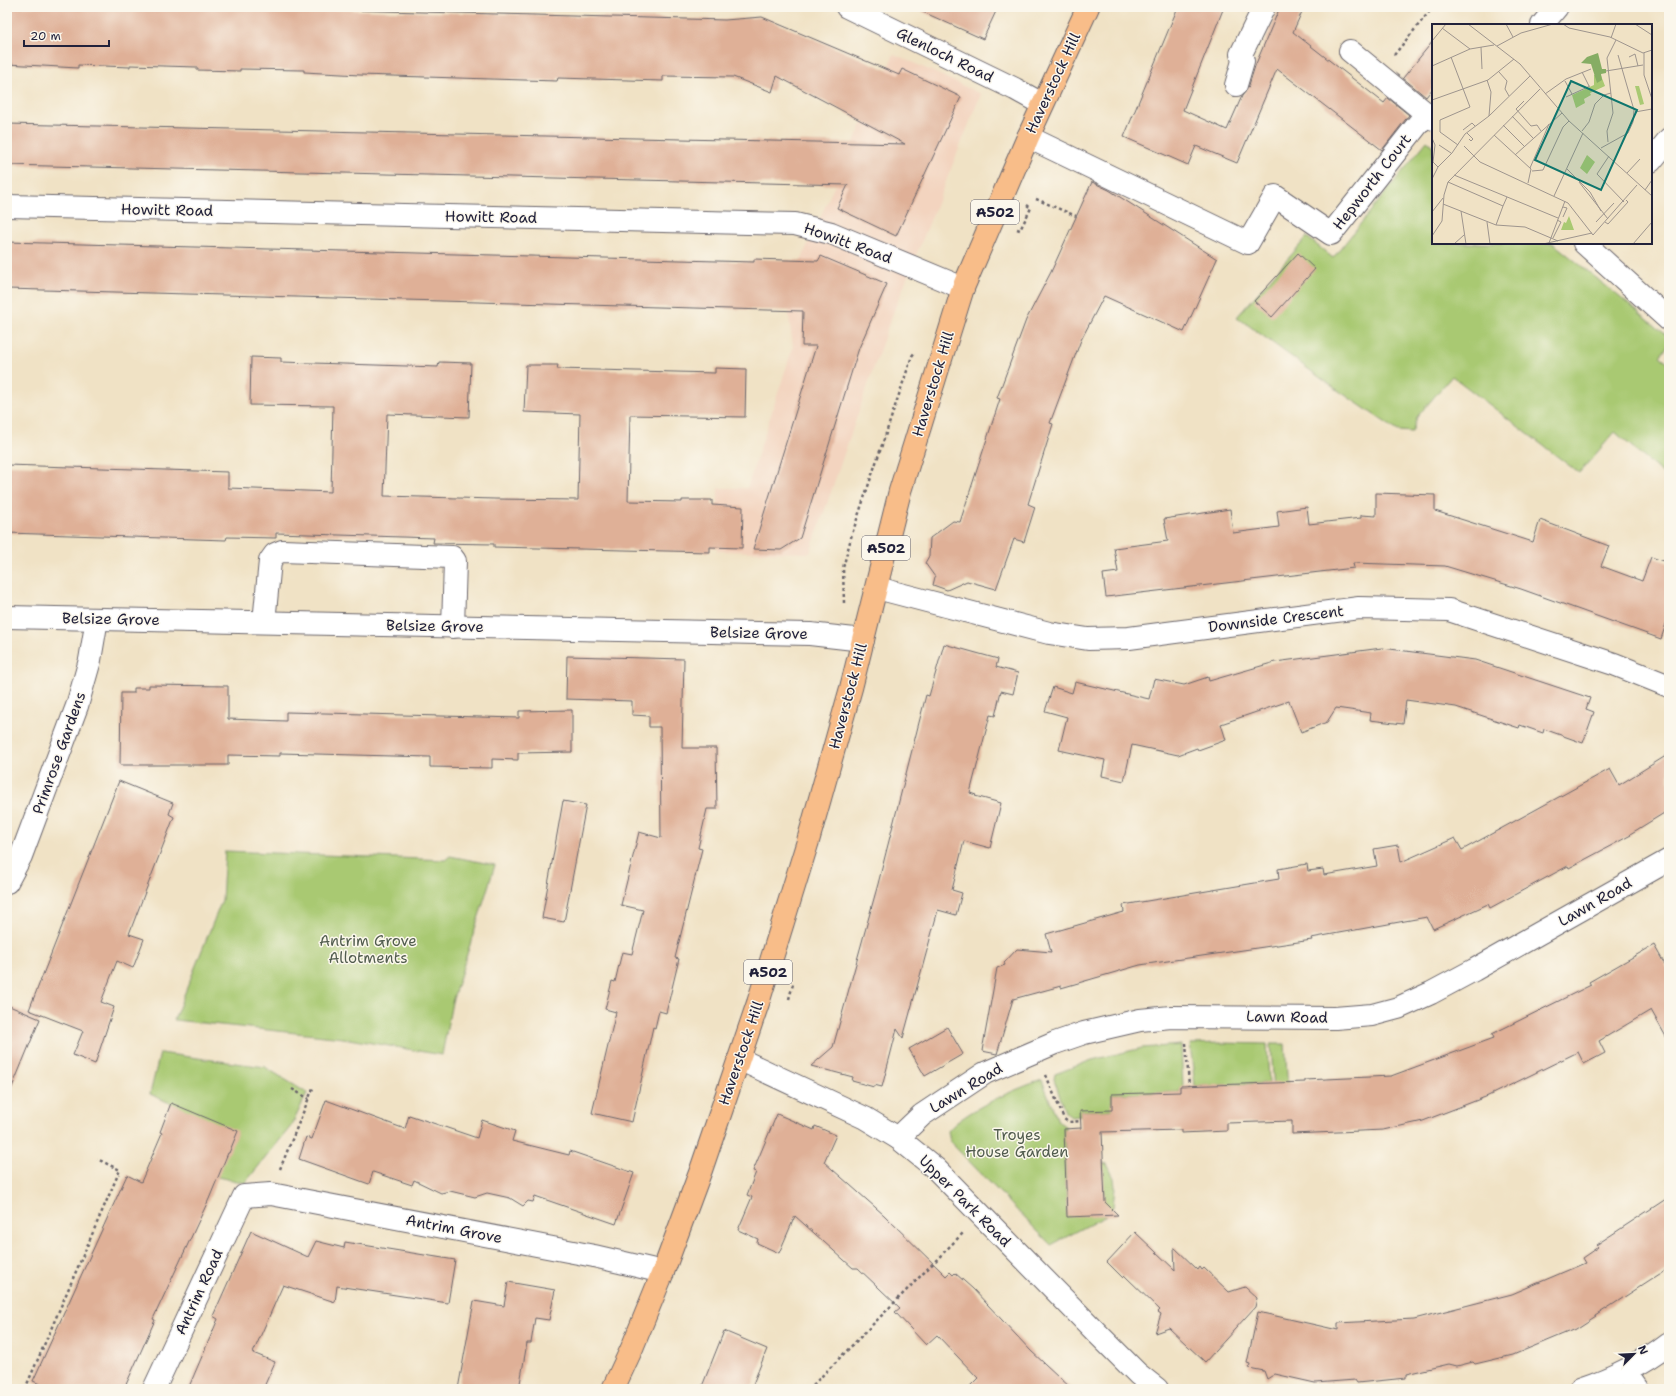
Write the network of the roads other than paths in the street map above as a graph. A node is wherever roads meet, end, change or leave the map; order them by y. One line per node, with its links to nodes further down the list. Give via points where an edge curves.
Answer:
1 (847, 7): 8 (street, Glenloch Road, via 1015,88)
2 (1088, 7): 8 (main road, Haverstock Hill / A502)
3 (1264, 7): 7 (street, via 1241,54 1243,61)
4 (1557, 7): 5 (street)
5 (1543, 24)
6 (1350, 51): 9 (street)
7 (1236, 85)
8 (1042, 104): 10 (main road, Haverstock Hill / A502)
9 (1430, 116): 10 (street, Hepworth Court, via 1331,234 1275,196 1248,243)
10 (1028, 137): 15 (main road, Haverstock Hill / A502)
11 (1669, 139): 12 (street)
12 (1652, 160)
13 (7, 206): 15 (street, Howitt Road, via 795,224 830,233)
14 (1585, 244): 16 (street)
15 (963, 288): 17 (main road, Haverstock Hill / A502, via 900,491)
16 (1669, 320)
17 (877, 588): 22 (main road, Haverstock Hill / A502); 23 (street, Downside Crescent, via 1049,633 1088,639 1129,638 1359,608 1449,610 1614,664)
18 (7, 617): 19 (street, Belsize Grove)
19 (97, 619): 20 (street, Belsize Grove); 25 (street, Primrose Gardens, via 90,660 77,706 21,856)
20 (264, 622): 21 (street, Belsize Grove); 21 (street, via 270,561 282,551 452,557 455,561)
21 (453, 627): 22 (street, Belsize Grove, via 810,634)
22 (863, 640): 26 (main road, Haverstock Hill / A502, via 808,841)
23 (1669, 686)
24 (1669, 860): 27 (street, Lawn Road, via 1431,993 1398,1008 1372,1015 1335,1018 1185,1016 1140,1020 1084,1033 985,1073 922,1115)
25 (7, 882)
26 (739, 1059): 27 (street, Upper Park Road, via 858,1114); 29 (main road, Haverstock Hill / A502)
27 (898, 1138): 34 (street, Upper Park Road, via 935,1168 1138,1374)
28 (244, 1196): 29 (street, Antrim Grove, via 270,1194 594,1256); 32 (street, Antrim Road)
29 (663, 1272): 33 (main road, Haverstock Hill / A502)
30 (1669, 1343): 31 (street, via 1653,1356)
31 (1631, 1381): 35 (street)
32 (154, 1389)
33 (613, 1389)
34 (1157, 1389)
35 (1580, 1389)

